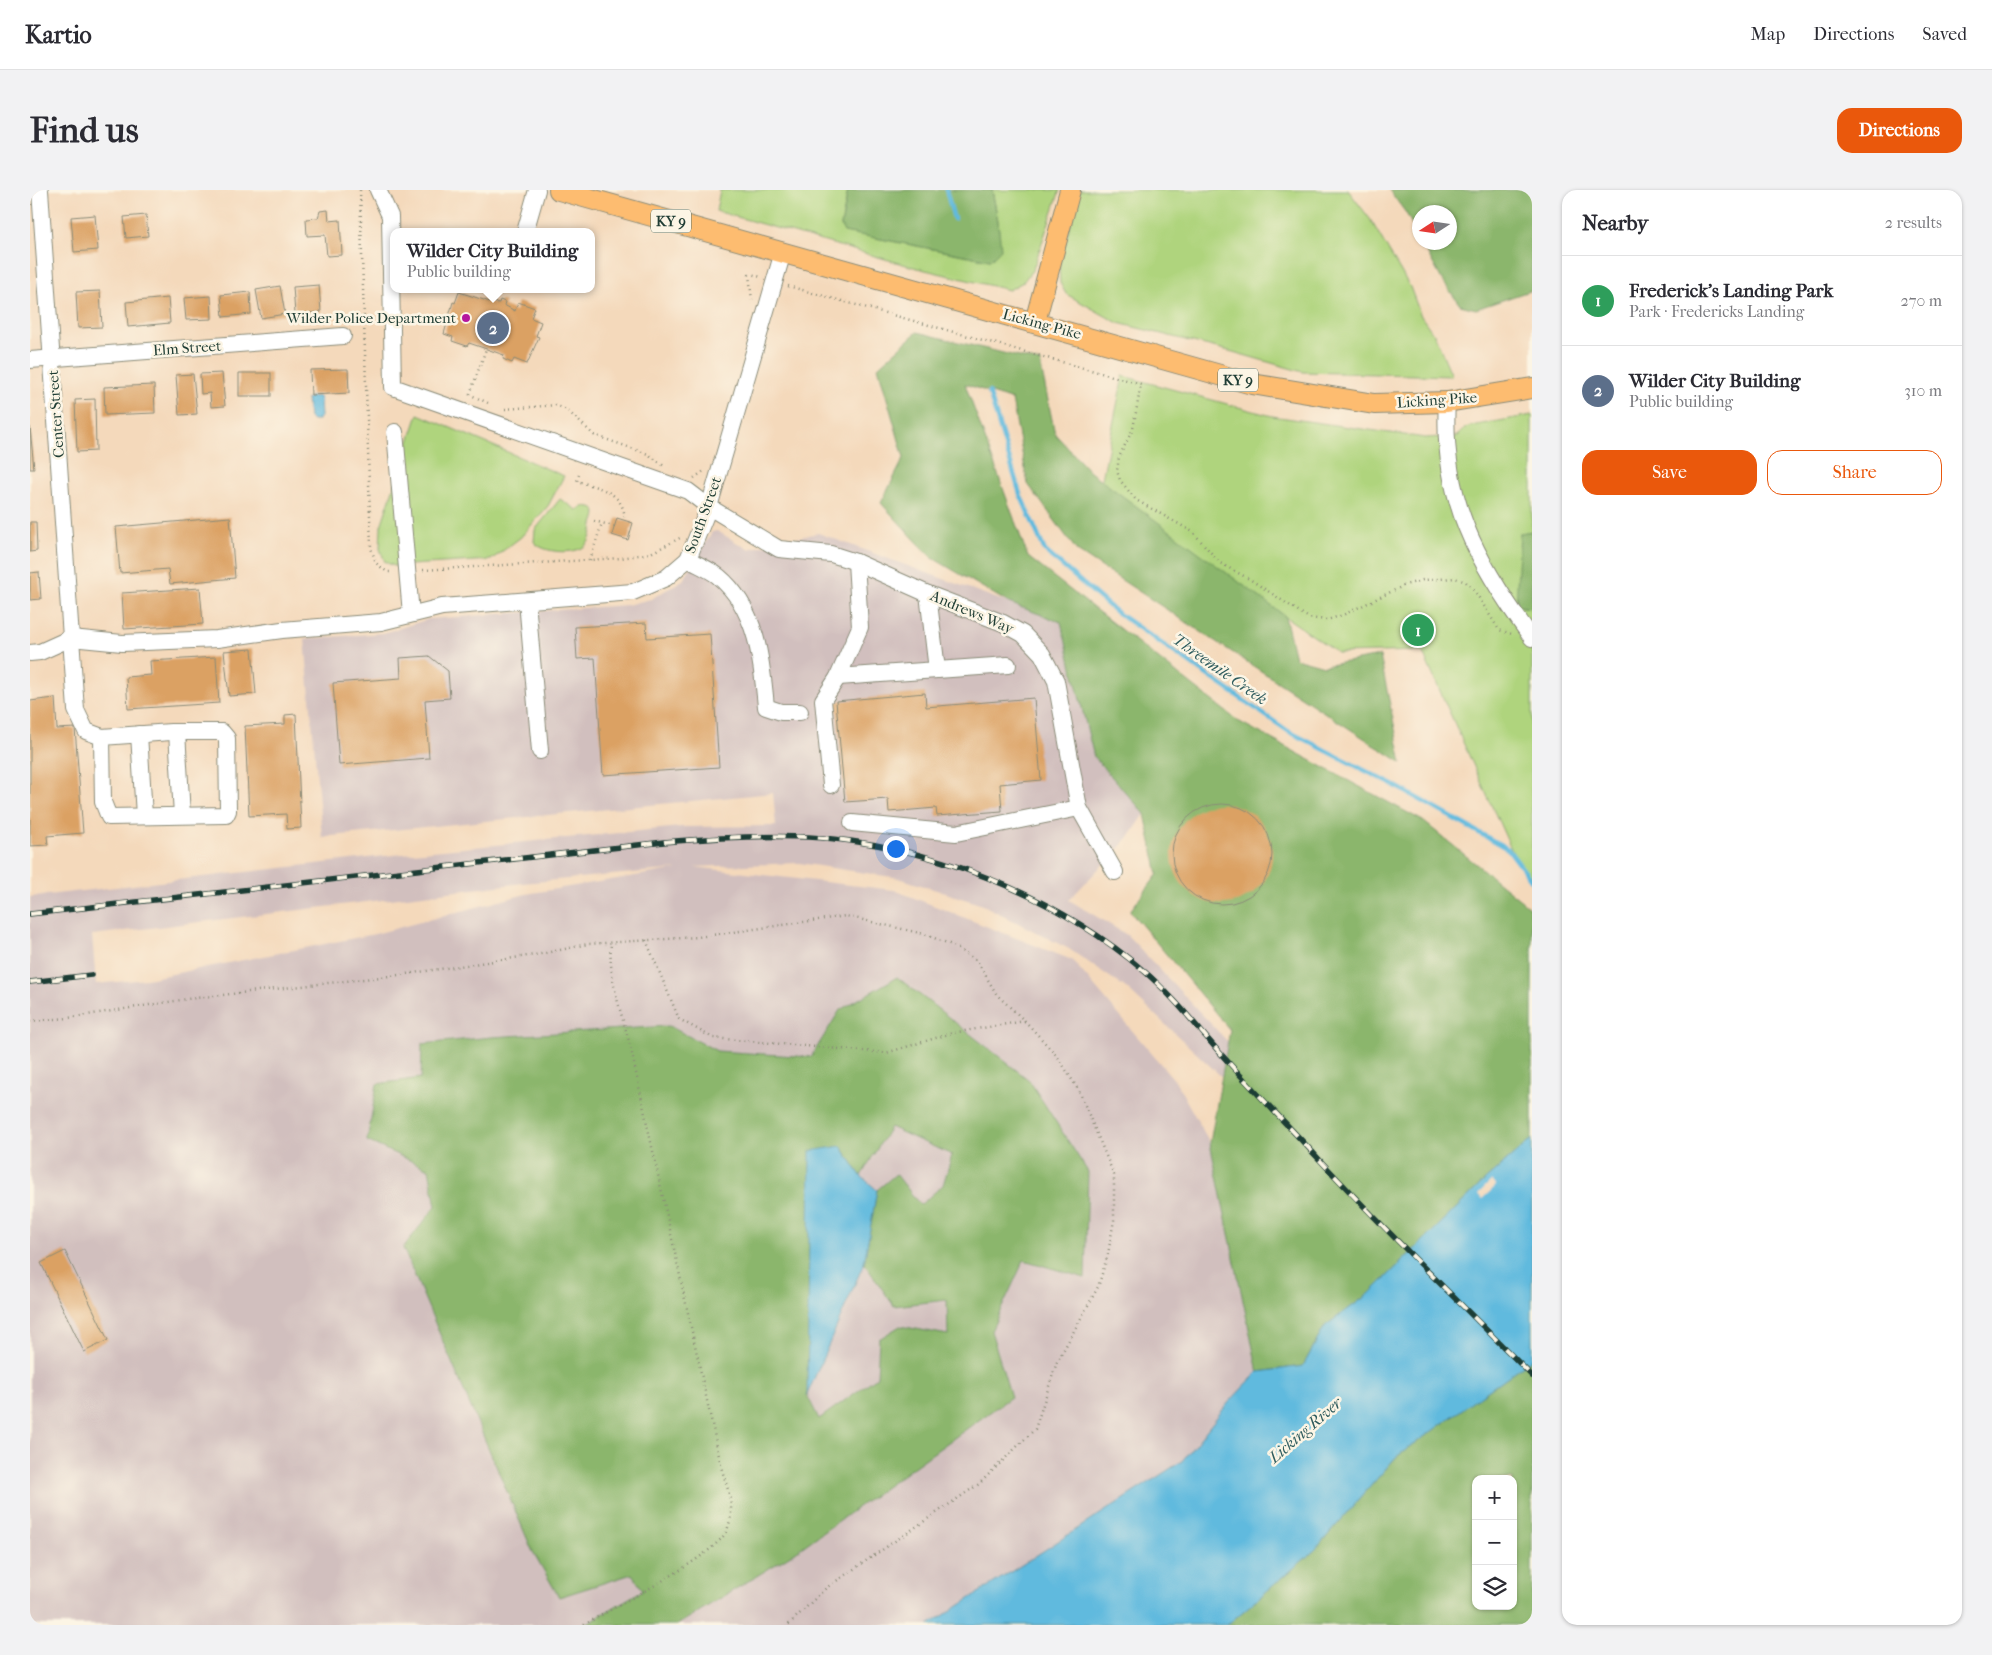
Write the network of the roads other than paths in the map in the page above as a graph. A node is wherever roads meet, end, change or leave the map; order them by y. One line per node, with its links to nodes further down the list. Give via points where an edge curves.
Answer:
1 (40, 190): 12 (street, Center Street)
2 (378, 190): 6 (street)
3 (537, 190): 7 (street)
4 (559, 190): 8 (main road, Licking Pike / KY 9)
5 (1070, 190): 10 (main road)
6 (392, 228)
7 (525, 228)
8 (783, 252): 10 (main road, Licking Pike / KY 9); 17 (street, South Street)
9 (393, 293): 17 (street, Andrews Way, via 393,386 688,491)
10 (1035, 322): 15 (main road, Licking Pike / KY 9, via 1252,384 1374,404)
11 (343, 336): 12 (street, Elm Street)
12 (52, 358): 13 (street, Elm Street); 24 (street, Center Street)
13 (30, 360)
14 (1532, 388): 15 (main road, Licking Pike / KY 9)
15 (1447, 402): 23 (street, via 1446,446 1456,499 1482,560)
16 (395, 432): 22 (street)
17 (703, 503): 18 (street, South Street); 19 (street, Andrews Way, via 779,549 831,554)
18 (688, 559): 21 (street, South Street, via 666,578 633,592); 29 (street, via 722,580 748,618 759,644 766,707 781,712)
19 (856, 562): 20 (street, Andrews Way); 28 (street, via 860,627)
20 (928, 594): 27 (street); 35 (street, Andrews Way, via 1003,623 1023,634 1042,654 1056,681)
21 (527, 601): 22 (street, South Street, via 442,607); 33 (street)
22 (411, 614): 24 (street, South Street, via 381,622 217,639 122,643)
23 (1525, 636)
24 (71, 638): 25 (street); 32 (street, Center Street, via 76,710 86,731)
25 (30, 653)
26 (1008, 665): 27 (street)
27 (937, 670): 28 (street)
28 (838, 677): 34 (street, via 823,700)
29 (800, 712)
30 (177, 732): 31 (street); 37 (street); 37 (street, via 222,732 227,738 226,815)
31 (139, 734): 32 (street); 36 (street)
32 (102, 737): 36 (street, via 105,811 109,817)
33 (540, 751)
34 (832, 785)
35 (1078, 808): 38 (street, via 956,832); 39 (street, Andrews Way)
36 (144, 816): 37 (street)
37 (182, 816)
38 (852, 823)
39 (1115, 872)

